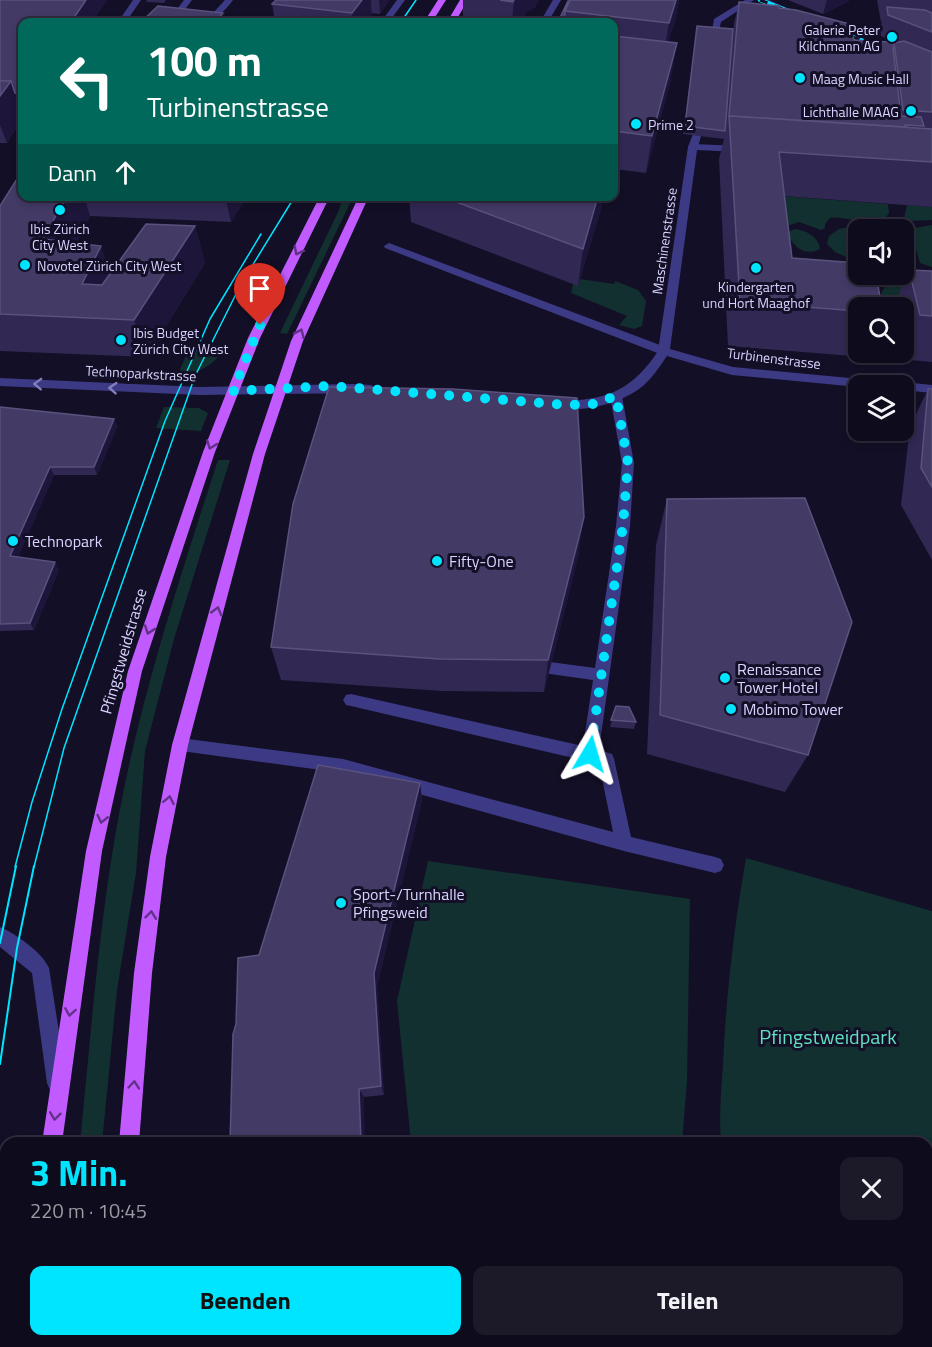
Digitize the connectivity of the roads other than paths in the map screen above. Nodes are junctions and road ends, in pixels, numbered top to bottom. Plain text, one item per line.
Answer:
1 (137, 0) edge
2 (188, 0) edge
3 (229, 0) edge
4 (401, 0) edge
5 (442, 0) edge
6 (464, 0) edge
7 (557, 0) edge
8 (750, 0) edge
9 (762, 0) edge
10 (809, 8) dead end
11 (796, 14) junction
12 (125, 18) edge
13 (178, 18) edge
14 (210, 18) edge
15 (388, 18) edge
16 (431, 18) edge
17 (453, 18) edge
18 (546, 18) edge
19 (817, 22) edge
20 (827, 26) edge
21 (714, 35) edge
22 (890, 51) edge
23 (752, 150) edge
24 (322, 201) edge
25 (362, 201) edge
26 (389, 246) dead end
27 (664, 351) junction
28 (0, 382) edge
29 (848, 382) edge
30 (914, 387) edge
31 (281, 388) junction
32 (932, 389) edge
33 (381, 390) edge
34 (233, 391) junction
35 (616, 396) junction
36 (545, 403) edge
37 (550, 668) edge
38 (600, 675) junction
39 (351, 700) dead end
40 (180, 745) junction
41 (590, 754) junction
42 (624, 843) junction
43 (715, 865) dead end
44 (0, 936) edge
45 (58, 1089) junction
46 (53, 1137) edge
47 (129, 1137) edge

1 - 12 street
2 - 13 street
3 - 14 street
4 - 15 street
5 - 16 main road
6 - 17 main road
7 - 18 street
8 - 21 street
9 - 11 street
10 - 11 street
11 - 19 street
20 - 22 street
23 - 27 street, Maschinenstrasse
24 -> 34 main road, Pfingstweidstrasse
31 -> 25 main road
26 - 27 street, Turbinenstrasse
27 - 29 street, Turbinenstrasse
27 - 35 street
34 -> 28 street, Technoparkstrasse
30 - 32 street
31 - 33 street
31 - 34 street, Technoparkstrasse
40 -> 31 main road
34 -> 45 main road, Pfingstweidstrasse
35 - 36 street
35 - 38 street
37 - 38 street
38 - 41 street
39 - 41 street
40 - 42 street
47 -> 40 main road
41 - 42 street
42 - 43 street
44 - 45 street
45 -> 46 main road, Pfingstweidstrasse

